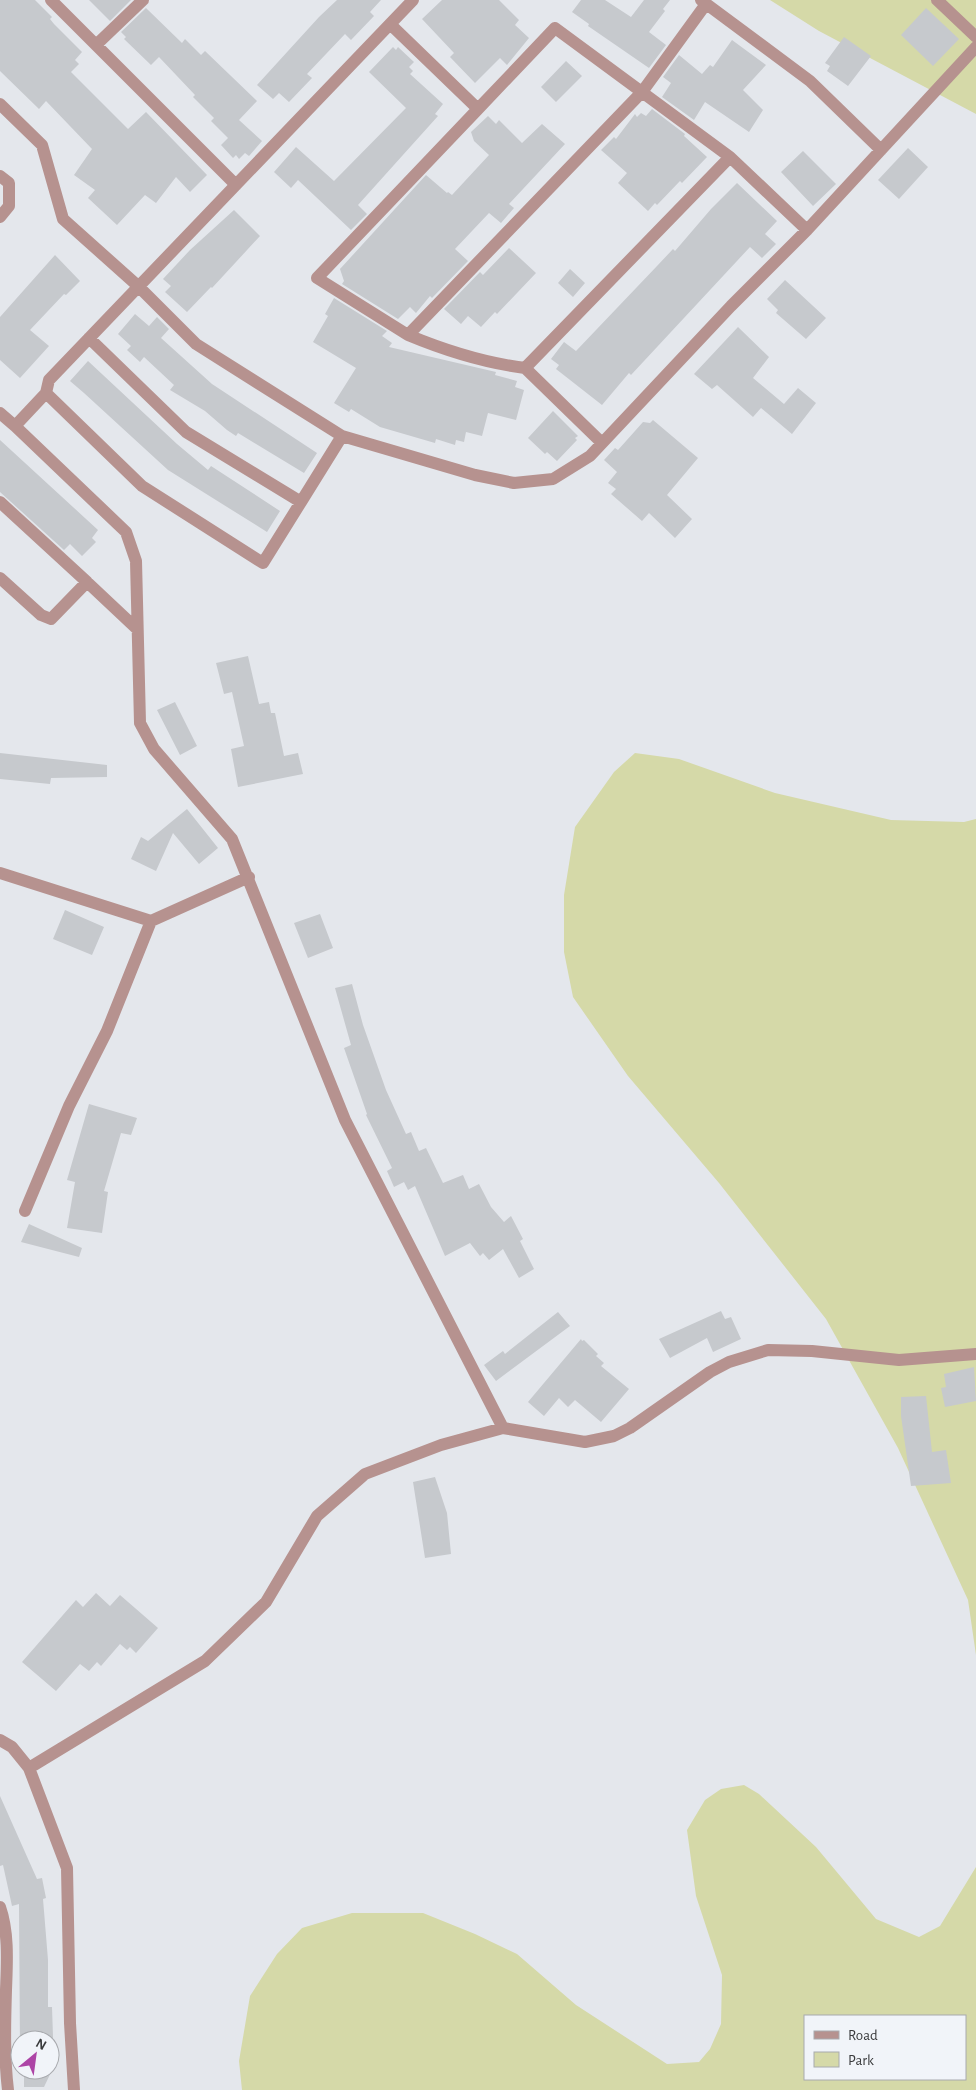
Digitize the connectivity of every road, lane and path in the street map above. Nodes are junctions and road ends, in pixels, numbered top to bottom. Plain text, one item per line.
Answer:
1 (51, 0) edge
2 (143, 0) edge
3 (413, 0) edge
4 (936, 0) edge
5 (704, 2) edge
6 (390, 24) junction
7 (976, 36) edge
8 (96, 45) junction
9 (976, 47) edge
10 (642, 92) junction
11 (0, 104) edge
12 (478, 108) junction
13 (881, 150) junction
14 (730, 157) junction
15 (0, 176) edge
16 (236, 185) junction
17 (0, 217) edge
18 (806, 230) junction
19 (138, 286) junction
20 (408, 335) junction
21 (89, 338) junction
22 (525, 368) junction
23 (46, 393) junction
24 (0, 413) edge
25 (15, 426) junction
26 (342, 436) junction
27 (601, 442) junction
28 (0, 502) edge
29 (301, 502) junction
30 (0, 578) edge
31 (87, 582) junction
32 (137, 629) junction
33 (0, 873) edge
34 (249, 877) junction
35 (151, 921) junction
36 (25, 1212) dead end
37 (976, 1354) edge
38 (503, 1428) junction
39 (0, 1740) edge
40 (29, 1768) junction
41 (0, 1907) edge
42 (3, 1998) edge
43 (8, 2090) edge
44 (74, 2090) edge

1 - 8 street
2 - 8 street
3 - 6 street
4 - 7 street
5 - 10 street
5 - 13 street
6 - 12 street
6 - 16 street
8 - 16 street
9 - 13 street
10 - 12 street
10 - 14 street
10 - 20 street
11 - 19 street
12 - 20 street
13 - 18 street
14 - 18 street
14 - 22 street
15 - 17 street
16 - 19 street
18 - 27 street
19 - 21 street
19 - 26 street
20 - 22 street
21 - 23 street
21 - 29 street
22 - 27 street
23 - 25 street
23 - 29 street
24 - 25 street
25 - 32 street
26 - 27 street
26 - 29 street
28 - 31 street
30 - 31 street
31 - 32 street
32 - 34 street
33 - 35 street
34 - 35 street
34 - 38 street
35 - 36 street
37 - 38 street
38 - 40 street
39 - 40 street
40 - 44 street
41 - 42 street
42 - 43 street

